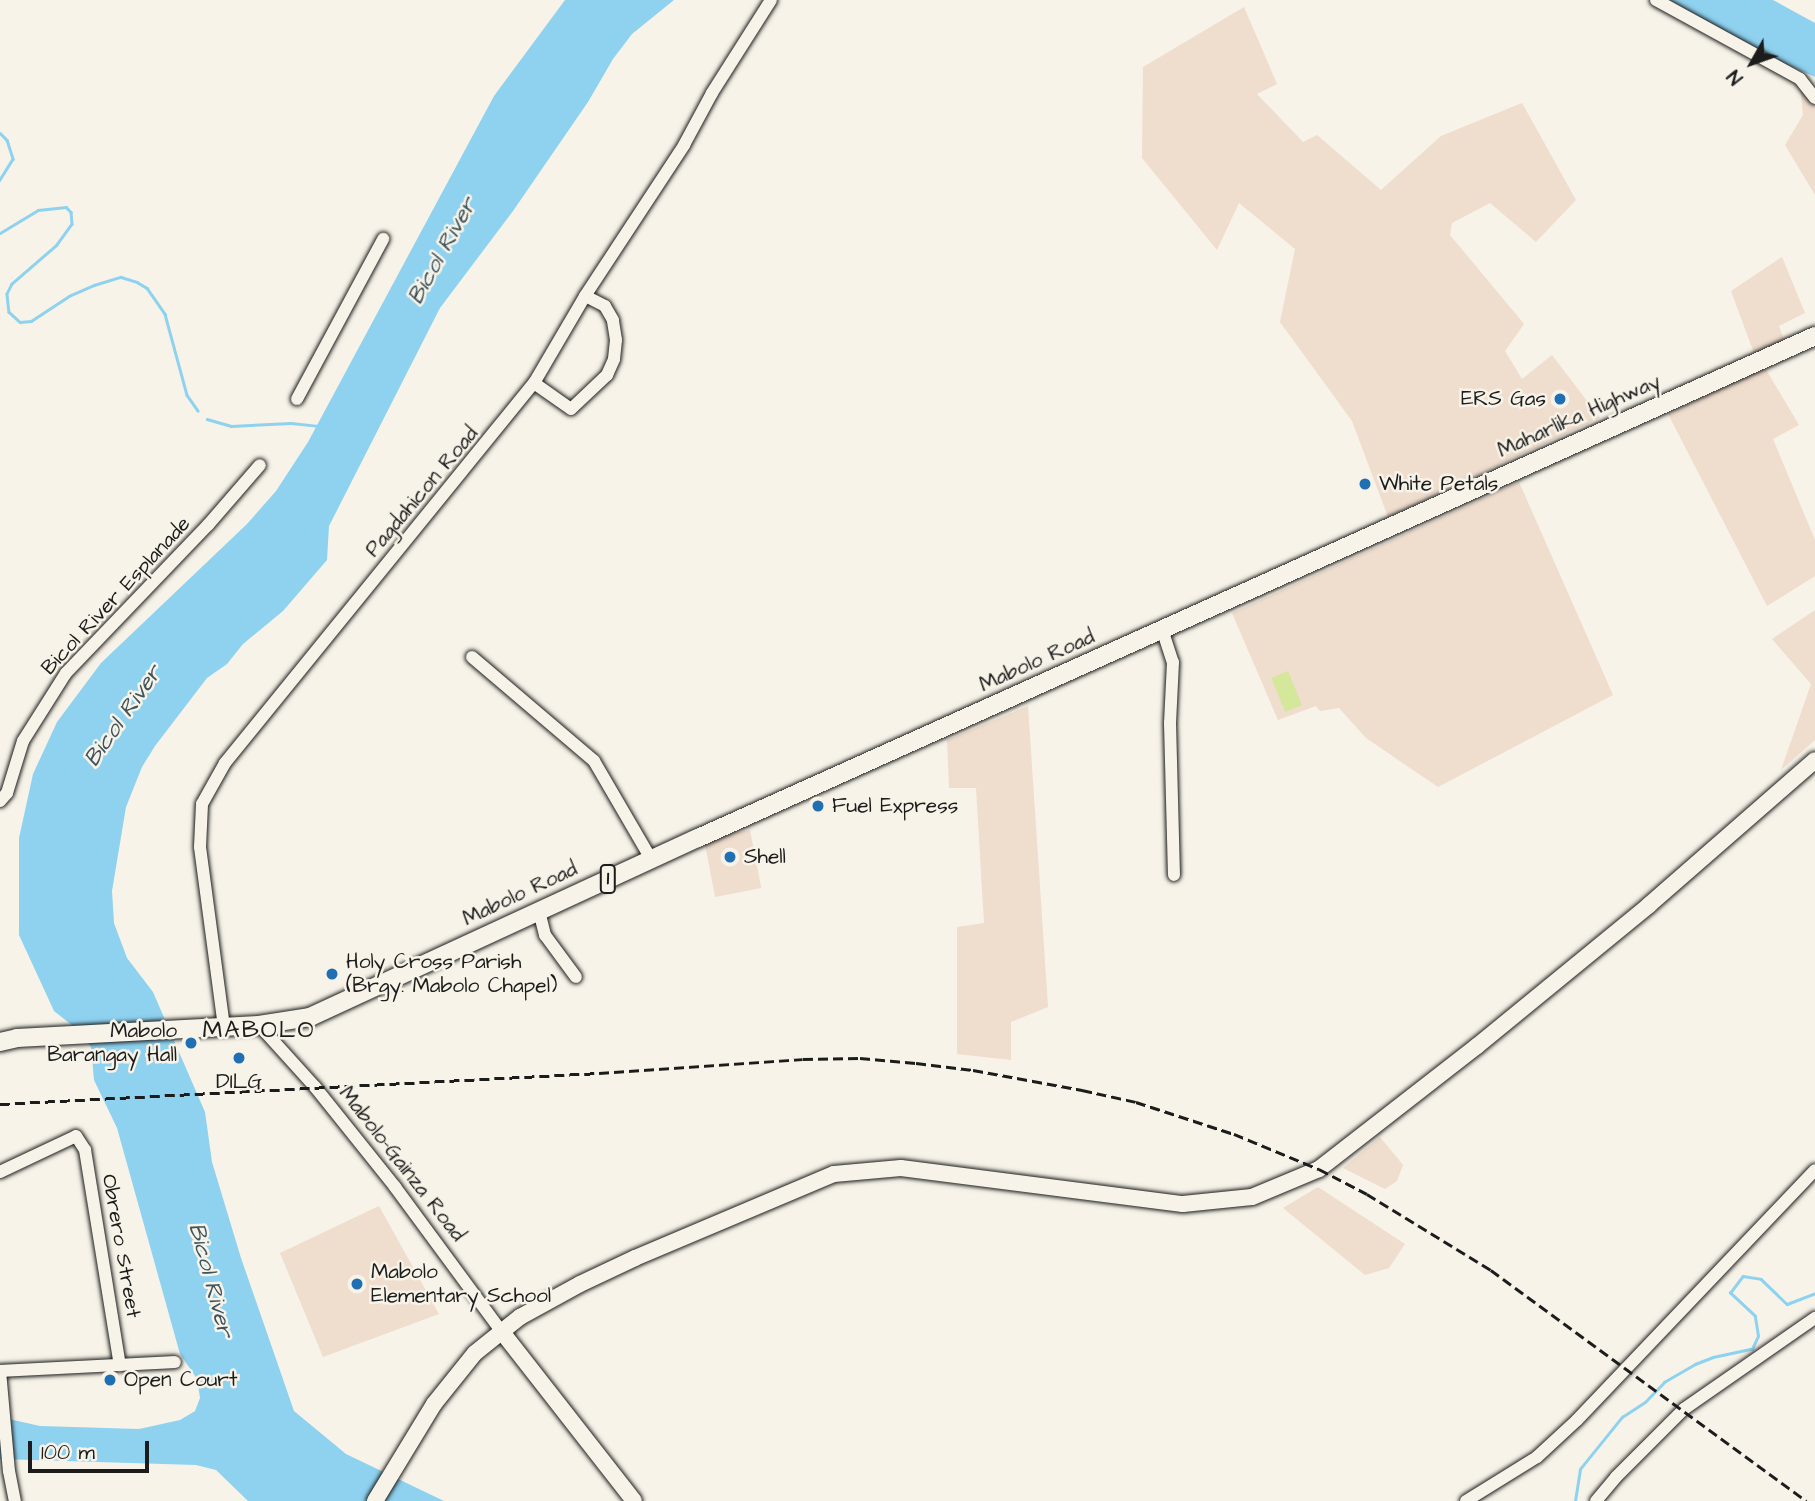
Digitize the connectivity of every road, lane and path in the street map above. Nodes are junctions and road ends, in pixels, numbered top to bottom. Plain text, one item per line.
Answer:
1 (771, 0) edge
2 (1656, 0) edge
3 (1815, 98) edge
4 (383, 239) dead end
5 (585, 296) junction
6 (1815, 336) edge
7 (534, 383) junction
8 (297, 400) dead end
9 (260, 465) dead end
10 (1167, 627) junction
11 (472, 657) dead end
12 (1815, 760) edge
13 (0, 800) edge
14 (651, 859) junction
15 (1174, 875) dead end
16 (539, 911) junction
17 (576, 977) dead end
18 (260, 1025) junction
19 (223, 1027) junction
20 (6, 1038) edge
21 (1815, 1170) edge
22 (0, 1171) edge
23 (1815, 1318) edge
24 (502, 1332) junction
25 (176, 1362) dead end
26 (120, 1365) junction
27 (0, 1371) edge
28 (6, 1469) edge
29 (15, 1501) edge
30 (375, 1501) edge
31 (634, 1501) edge
32 (1466, 1501) edge
33 (1596, 1501) edge

1 - 5 street, Pagdahicon Road
2 - 3 street
4 - 8 street
5 - 7 street, Pagdahicon Road
5 - 7 street
6 - 10 highway, Maharlika Highway / 1
7 - 19 street, Pagdahicon Road
9 - 13 street, Bicol River Esplanade
10 - 14 highway, Mabolo Road / 1
10 - 15 street
11 - 14 street
12 - 24 main road
14 - 16 highway, Mabolo Road / 1
16 - 17 street
16 - 18 highway, Mabolo Road / 1
18 - 19 highway, Mabolo Road / 1
18 - 24 street, Mabolo-Gainza Road
19 - 20 highway, Mabolo Road / 1
21 - 32 street
22 - 26 street, Obrero Street
23 - 33 street
24 - 30 main road
24 - 31 main road, Mabolo-Gainza Road
25 - 26 street
26 - 27 street
27 - 28 street
28 - 29 street

